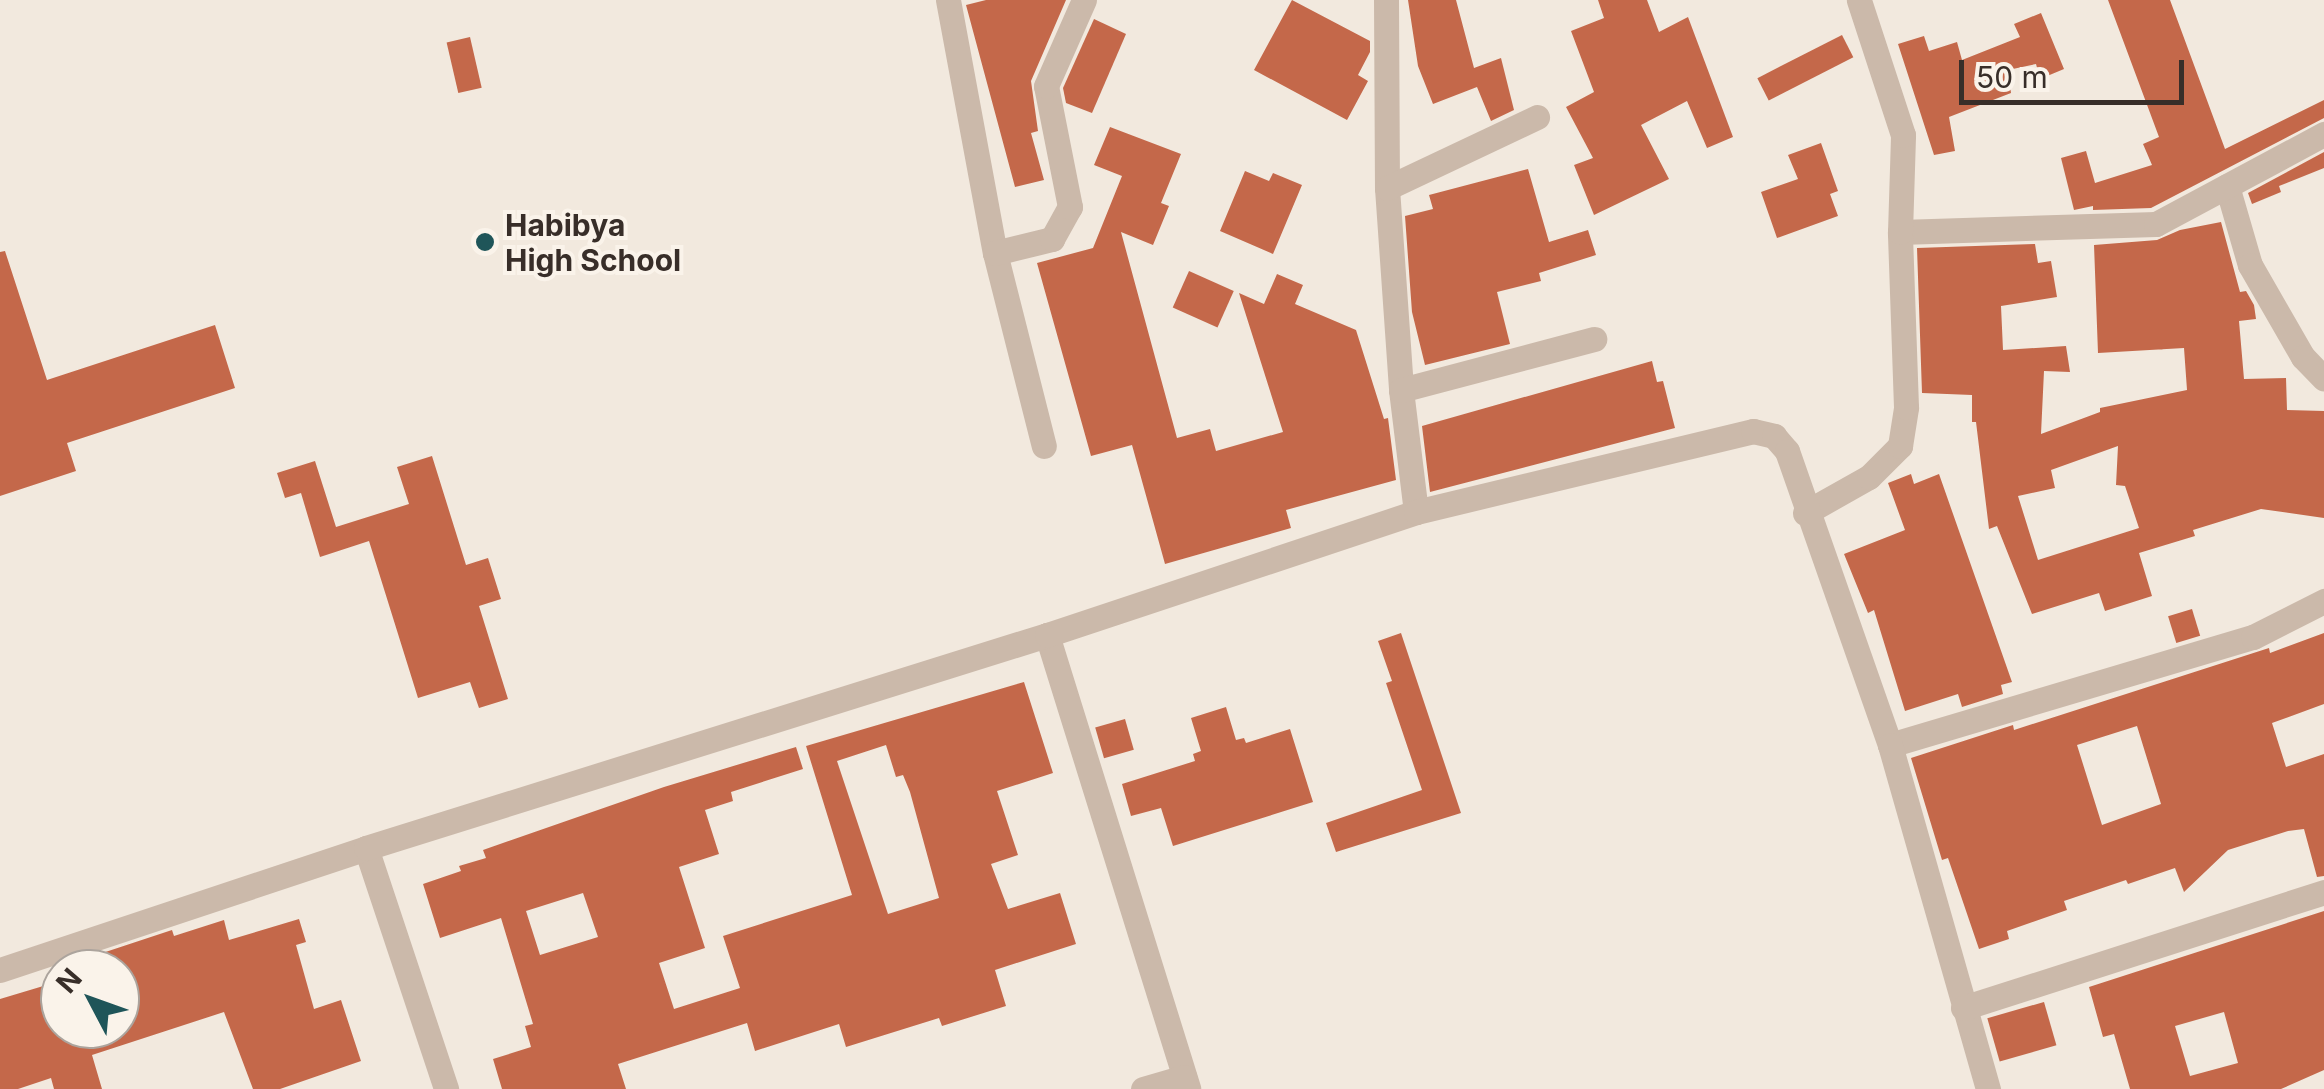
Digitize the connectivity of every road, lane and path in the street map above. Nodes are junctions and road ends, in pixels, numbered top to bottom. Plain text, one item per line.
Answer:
1 (948, 0) edge
2 (1084, 0) edge
3 (1386, 0) edge
4 (1859, 0) edge
5 (1536, 117) dead end
6 (2324, 134) edge
7 (2228, 186) junction
8 (1387, 188) junction
9 (1900, 232) junction
10 (995, 253) junction
11 (1594, 339) dead end
12 (2324, 379) edge
13 (1401, 390) junction
14 (1044, 446) dead end
15 (1416, 512) junction
16 (1805, 513) junction
17 (2324, 602) edge
18 (1047, 635) junction
19 (1890, 746) junction
20 (366, 848) junction
21 (2324, 892) edge
22 (0, 970) edge
23 (1963, 1008) junction
24 (1186, 1083) edge
25 (446, 1089) edge
26 (1143, 1089) edge
27 (1988, 1089) edge

1 - 10 street
2 - 10 street
3 - 8 street
4 - 9 street
5 - 8 street
6 - 7 street
7 - 9 street
7 - 12 street
8 - 13 street
9 - 16 street
10 - 14 street
11 - 13 street
13 - 15 street
15 - 16 street
15 - 18 street
16 - 19 street
17 - 19 street
18 - 20 street
18 - 24 street
19 - 23 street
20 - 22 street
20 - 25 street
21 - 23 street
23 - 27 street
24 - 26 street

